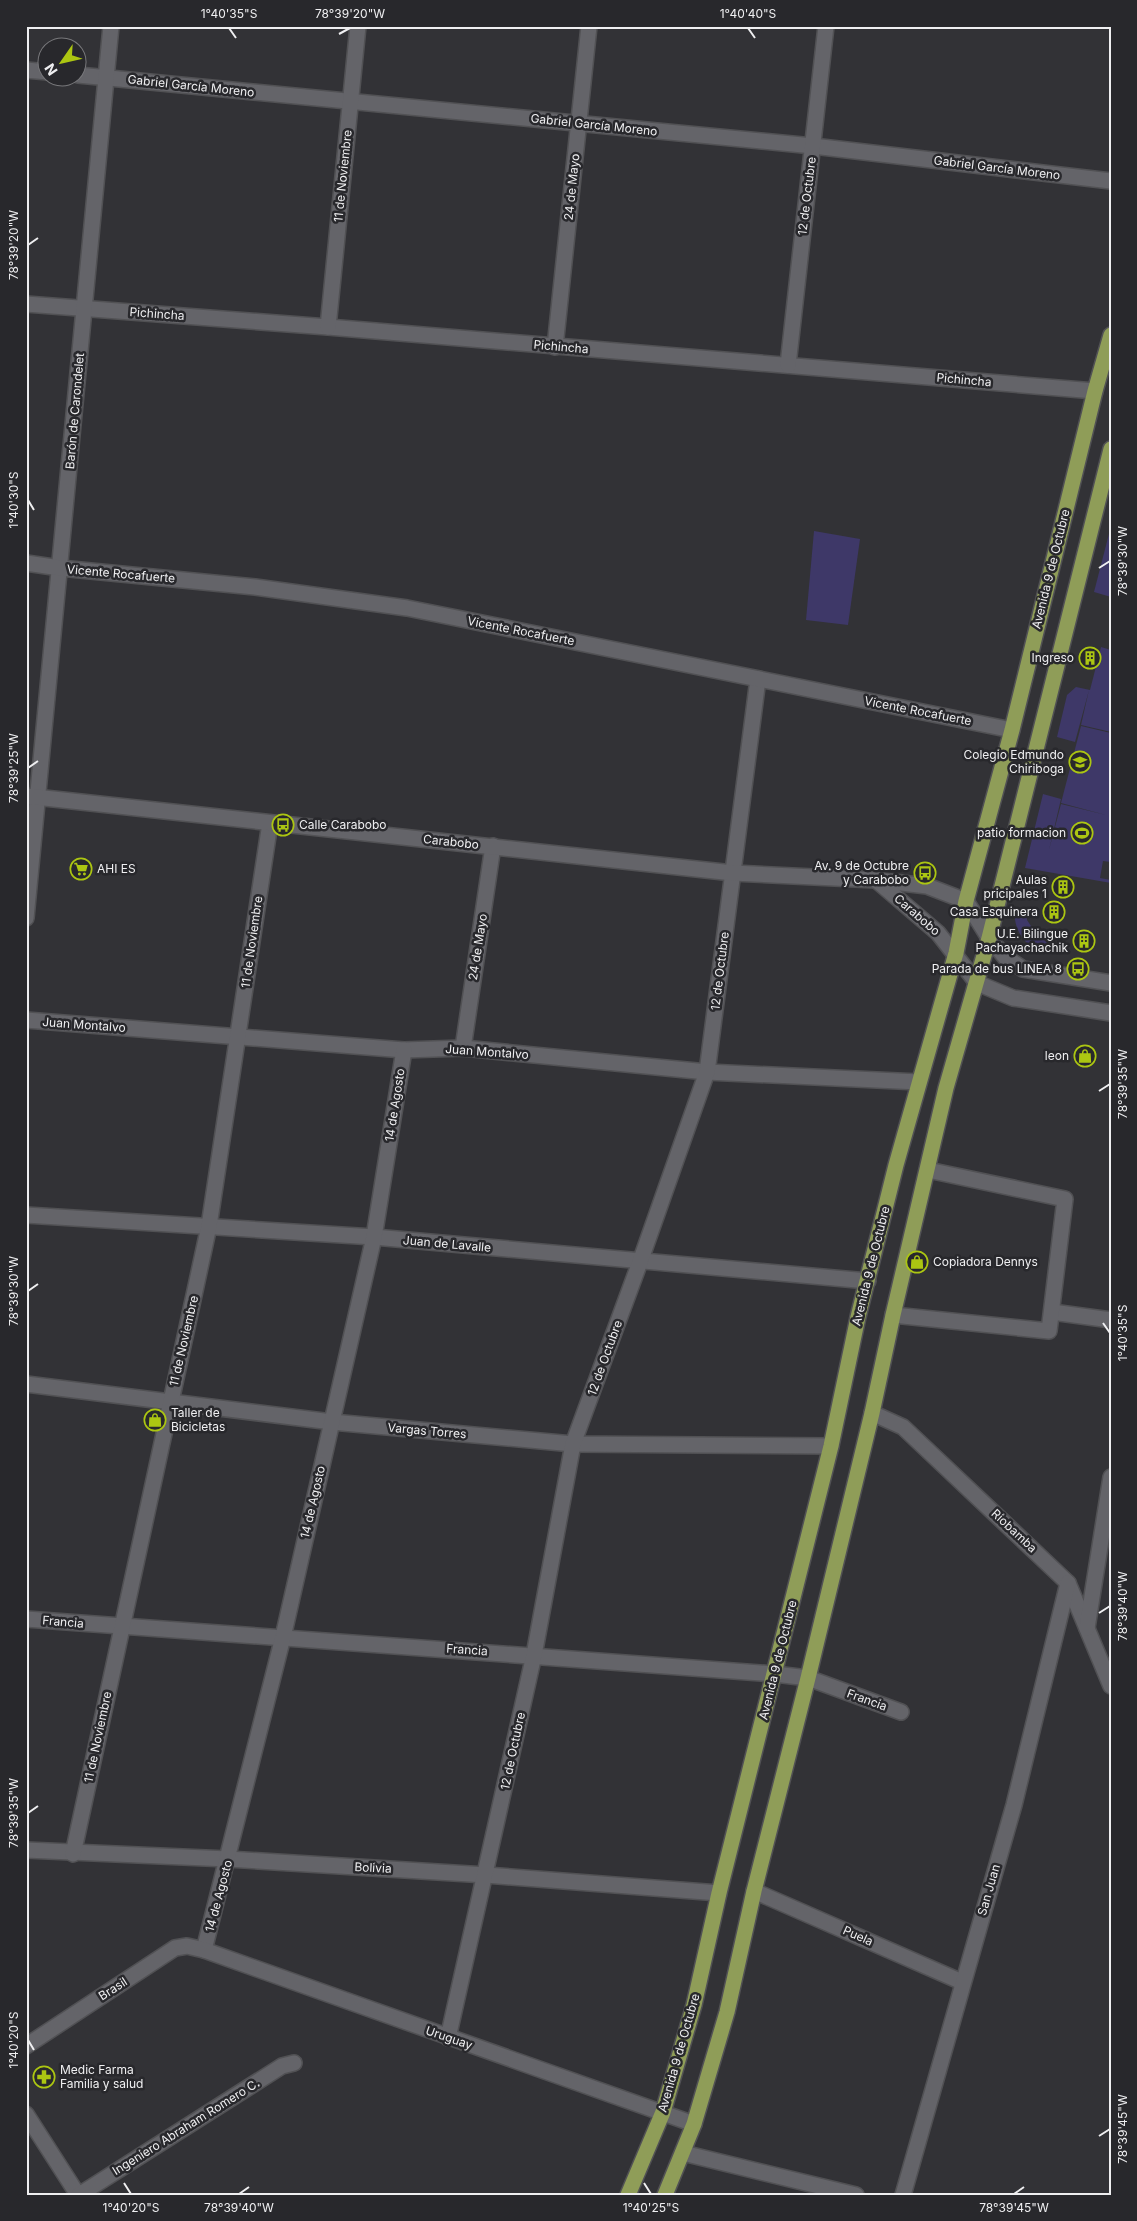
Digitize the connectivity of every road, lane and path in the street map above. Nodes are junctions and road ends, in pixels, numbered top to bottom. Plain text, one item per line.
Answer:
1 (111, 26) edge
2 (358, 26) edge
3 (589, 26) edge
4 (826, 26) edge
5 (88, 76) edge
6 (106, 78) junction
7 (350, 102) junction
8 (579, 124) junction
9 (813, 146) junction
10 (1111, 181) edge
11 (26, 304) edge
12 (84, 309) junction
13 (328, 327) junction
14 (1111, 335) edge
15 (555, 347) junction
16 (788, 365) junction
17 (1095, 391) junction
18 (1111, 449) edge
19 (26, 563) edge
20 (60, 568) junction
21 (758, 679) junction
22 (1012, 730) junction
23 (32, 796) edge
24 (270, 824) junction
25 (493, 846) junction
26 (733, 873) junction
27 (876, 880) junction
28 (966, 901) junction
29 (26, 918) edge
30 (989, 938) junction
31 (956, 953) junction
32 (977, 983) junction
33 (1111, 983) edge
34 (1111, 1013) edge
35 (26, 1020) edge
36 (239, 1036) junction
37 (463, 1048) junction
38 (404, 1050) junction
39 (707, 1072) junction
40 (919, 1082) junction
41 (928, 1170) junction
42 (26, 1215) edge
43 (210, 1226) junction
44 (374, 1237) junction
45 (640, 1262) junction
46 (868, 1281) junction
47 (1052, 1312) junction
48 (893, 1315) junction
49 (1111, 1320) edge
50 (26, 1384) edge
51 (170, 1401) junction
52 (872, 1413) junction
53 (332, 1422) junction
54 (573, 1444) junction
55 (831, 1446) junction
56 (1111, 1476) edge
57 (1068, 1583) junction
58 (26, 1619) edge
59 (122, 1626) junction
60 (1087, 1628) junction
61 (283, 1637) junction
62 (534, 1655) junction
63 (775, 1674) junction
64 (808, 1678) junction
65 (1111, 1686) edge
66 (901, 1712) dead end
67 (26, 1850) edge
68 (74, 1854) junction
69 (228, 1859) junction
70 (486, 1875) junction
71 (754, 1891) junction
72 (719, 1893) junction
73 (204, 1950) junction
74 (962, 1982) junction
75 (448, 2038) junction
76 (26, 2046) edge
77 (294, 2063) dead end
78 (663, 2112) junction
79 (26, 2114) edge
80 (694, 2124) junction
81 (683, 2154) junction
82 (79, 2195) edge
83 (628, 2195) edge
84 (665, 2195) edge
85 (856, 2195) edge
86 (903, 2195) edge

1 - 6 street, Barón de Carondelet
2 - 7 street, 11 de Noviembre
3 - 8 street, 24 de Mayo
4 - 9 street, 12 de Octubre
5 - 6 street, Gabriel García Moreno
6 - 7 street, Gabriel García Moreno
6 - 12 street, Barón de Carondelet
7 - 8 street, Gabriel García Moreno
7 - 13 street, 11 de Noviembre
8 - 9 street, Gabriel García Moreno
8 - 15 street, 24 de Mayo
9 - 10 street, Gabriel García Moreno
9 - 16 street, 12 de Octubre
11 - 12 street, Pichincha
12 - 13 street, Pichincha
12 - 20 street, Barón de Carondelet
13 - 15 street, Pichincha
14 - 17 main road, Avenida 9 de Octubre
15 - 16 street, Pichincha
16 - 17 street, Pichincha
17 - 22 main road, Avenida 9 de Octubre
18 - 30 main road
19 - 20 street, Vicente Rocafuerte
20 - 21 street, Vicente Rocafuerte
20 - 23 street, Barón de Carondelet
21 - 22 street, Vicente Rocafuerte
21 - 26 street, 12 de Octubre
22 - 28 main road, Avenida 9 de Octubre
23 - 24 street, Carabobo
23 - 29 street, Barón de Carondelet
24 - 25 street, Carabobo
24 - 36 street, 11 de Noviembre
25 - 26 street, Carabobo
25 - 37 street, 24 de Mayo
26 - 27 street, Carabobo
26 - 39 street, 12 de Octubre
27 - 28 street, Carabobo
27 - 31 street, Carabobo
28 - 30 street
28 - 31 main road, Avenida 9 de Octubre
30 - 32 main road
30 - 33 street
31 - 32 street, Carabobo
31 - 40 main road, Avenida 9 de Octubre
32 - 34 street
32 - 41 main road
35 - 36 street, Juan Montalvo
36 - 38 street, Juan Montalvo
36 - 43 street, 11 de Noviembre
37 - 38 street, Juan Montalvo
37 - 39 street, Juan Montalvo
38 - 44 street, 14 de Agosto
39 - 40 street, Juan Montalvo
39 - 45 street, 12 de Octubre
40 - 46 main road, Avenida 9 de Octubre
41 - 47 street
41 - 48 main road
42 - 43 street, Juan de Lavalle
43 - 44 street, Juan de Lavalle
43 - 51 street, 11 de Noviembre
44 - 45 street, Juan de Lavalle
44 - 53 street, 14 de Agosto
45 - 46 street, Juan de Lavalle
45 - 54 street, 12 de Octubre
46 - 55 main road, Avenida 9 de Octubre
47 - 48 street
47 - 49 street
48 - 52 main road
50 - 51 street, Vargas Torres
51 - 53 street, Vargas Torres
51 - 59 street, 11 de Noviembre
52 - 57 street, Riobamba
52 - 64 main road
53 - 54 street, Vargas Torres
53 - 61 street, 14 de Agosto
54 - 55 street, Vargas Torres
54 - 62 street, 12 de Octubre
55 - 63 main road, Avenida 9 de Octubre
56 - 60 street
57 - 60 street, Riobamba
57 - 74 street, San Juan
58 - 59 street, Francia
59 - 61 street, Francia
59 - 68 street, 11 de Noviembre
60 - 65 street, Riobamba
61 - 62 street, Francia
61 - 69 street, 14 de Agosto
62 - 63 street, Francia
62 - 70 street, 12 de Octubre
63 - 64 street, Francia
63 - 72 main road, Avenida 9 de Octubre
64 - 66 street, Francia
64 - 71 main road
67 - 68 street, Bolivia
68 - 69 street, Bolivia
69 - 70 street, Bolivia
69 - 73 street, 14 de Agosto
70 - 72 street, Bolivia
70 - 75 street, 12 de Octubre
71 - 74 street, Puela
71 - 80 main road
72 - 78 main road, Avenida 9 de Octubre
73 - 75 street, Uruguay
73 - 76 street, Brasil
74 - 86 street, San Juan
75 - 78 street, Uruguay
77 - 82 street, Ingeniero Abraham Romero C.
78 - 80 street, Uruguay
78 - 83 main road, Avenida 9 de Octubre
79 - 82 street
80 - 81 main road
81 - 84 main road
81 - 85 street

